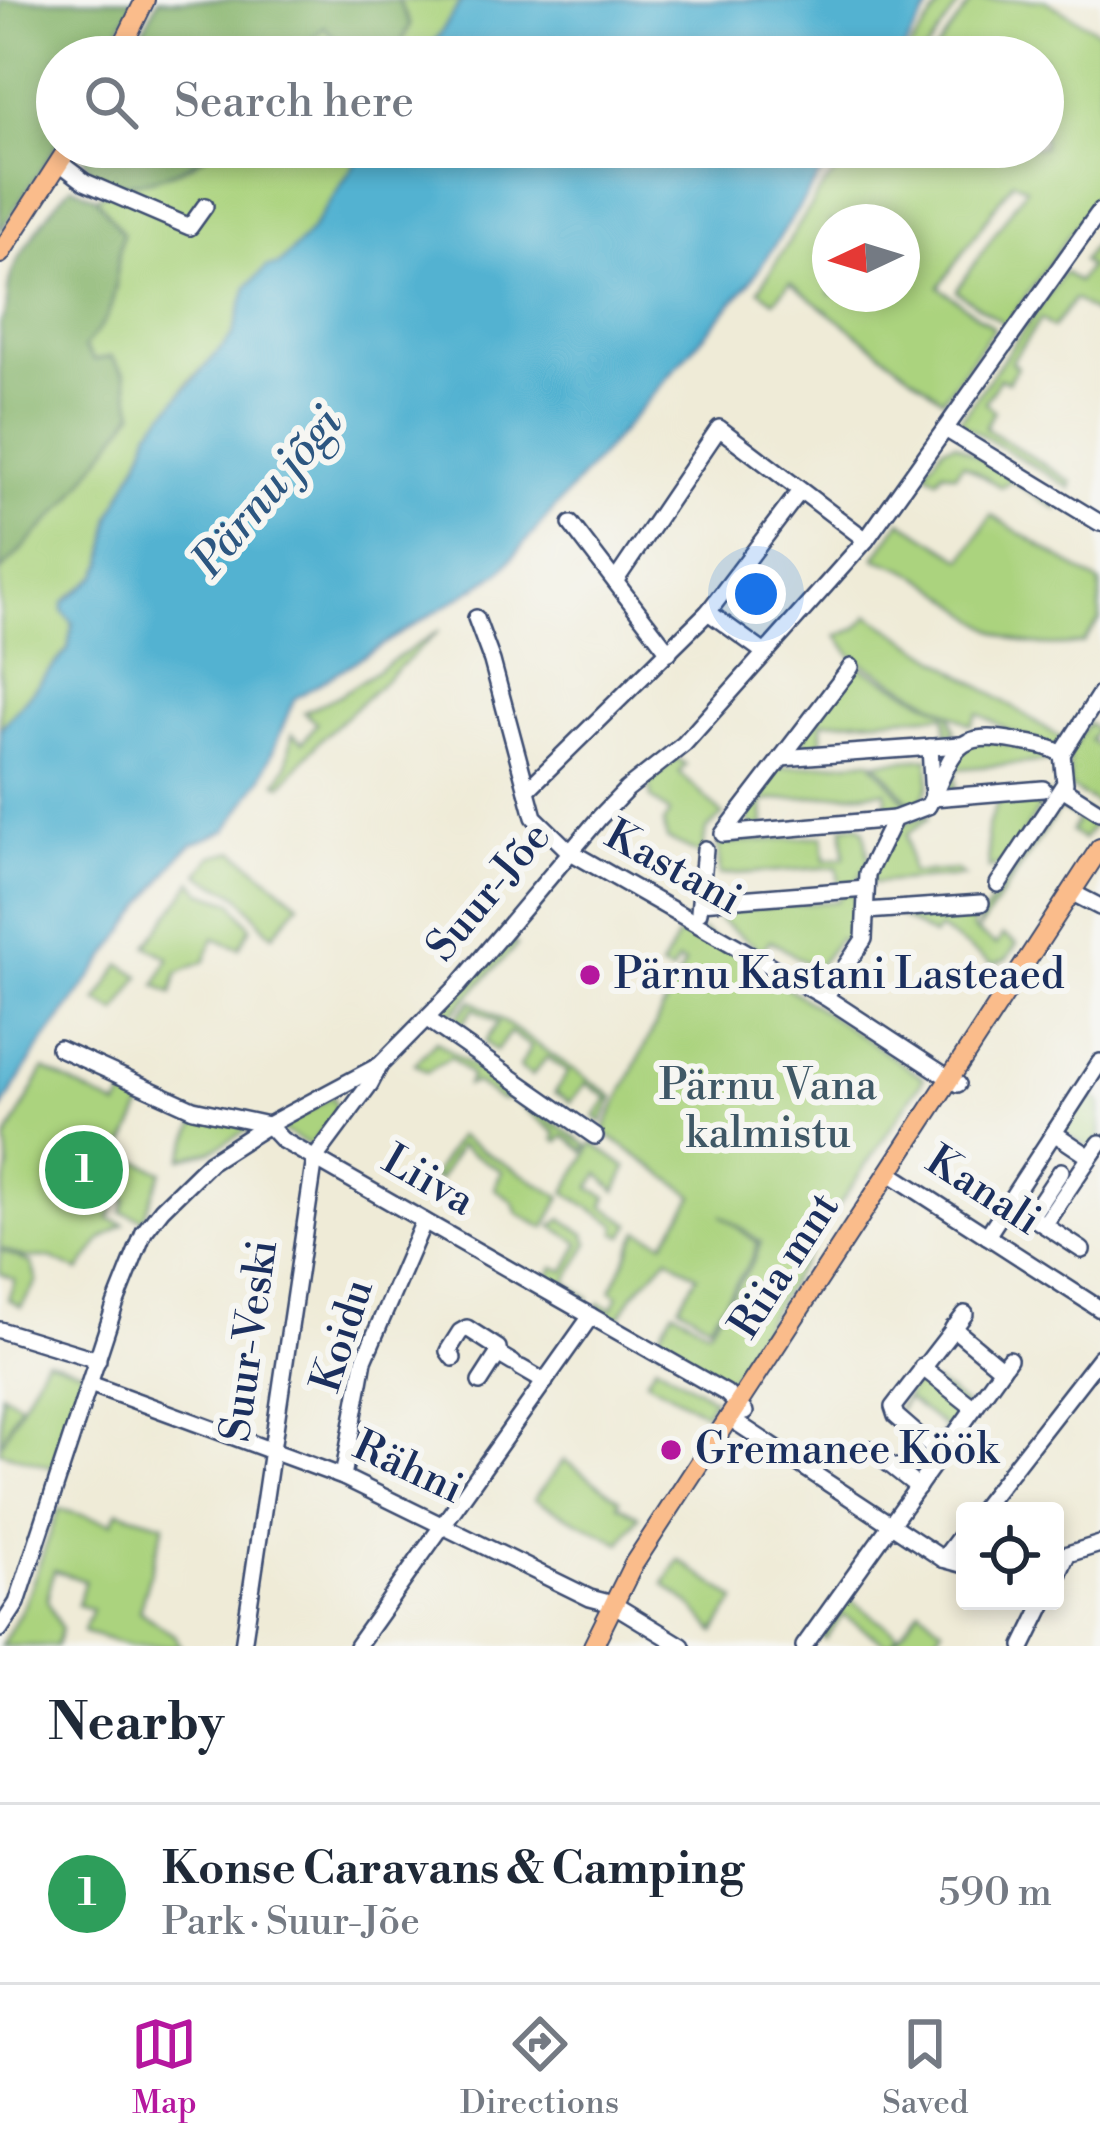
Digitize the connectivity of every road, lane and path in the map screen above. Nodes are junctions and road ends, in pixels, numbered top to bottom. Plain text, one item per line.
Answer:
1 (145, 0) edge
2 (127, 36) edge
3 (56, 168) edge
4 (74, 168) edge
5 (205, 206) dead end
6 (1100, 212) edge
7 (0, 254) edge
8 (946, 430) junction
9 (800, 491) junction
10 (571, 524) dead end
11 (1100, 524) edge
12 (866, 540) junction
13 (616, 580) junction
14 (708, 612) junction
15 (476, 618) dead end
16 (669, 652) junction
17 (765, 653) junction
18 (851, 668) dead end
19 (1100, 694) edge
20 (960, 745) junction
21 (930, 747) junction
22 (1062, 754) junction
23 (781, 758) junction
24 (1062, 788) junction
25 (1043, 789) dead end
26 (526, 790) junction
27 (933, 798) junction
28 (1100, 812) edge
29 (894, 819) junction
30 (1100, 848) edge
31 (705, 849) dead end
32 (569, 850) junction
33 (1100, 867) edge
34 (998, 884) dead end
35 (866, 889) junction
36 (1076, 894) junction
37 (701, 902) junction
38 (981, 903) dead end
39 (1100, 907) edge
40 (866, 911) junction
41 (696, 920) junction
42 (825, 997) junction
43 (426, 1018) junction
44 (59, 1048) dead end
45 (1100, 1063) edge
46 (380, 1065) junction
47 (954, 1081) junction
48 (268, 1125) junction
49 (1054, 1133) junction
50 (595, 1136) dead end
51 (1095, 1150) edge
52 (315, 1158) junction
53 (1061, 1171) dead end
54 (893, 1176) junction
55 (1009, 1202) junction
56 (1038, 1220) junction
57 (424, 1221) junction
58 (987, 1236) junction
59 (1082, 1250) dead end
60 (1100, 1309) edge
61 (591, 1316) junction
62 (0, 1330) edge
63 (1100, 1357) edge
64 (453, 1358) dead end
65 (98, 1360) junction
66 (510, 1362) junction
67 (922, 1367) junction
68 (480, 1382) dead end
69 (545, 1382) junction
70 (90, 1384) junction
71 (974, 1408) junction
72 (738, 1413) junction
73 (271, 1448) junction
74 (870, 1449) dead end
75 (941, 1455) junction
76 (343, 1477) junction
77 (918, 1487) junction
78 (987, 1502) edge
79 (446, 1524) junction
80 (891, 1525) junction
81 (956, 1541) edge
82 (1100, 1544) edge
83 (1064, 1556) edge
84 (943, 1558) junction
85 (956, 1562) edge
86 (0, 1595) edge
87 (16, 1603) junction
88 (613, 1604) junction
89 (1040, 1610) edge
90 (0, 1628) edge
91 (243, 1646) edge
92 (357, 1646) edge
93 (593, 1646) edge
94 (682, 1646) edge
95 (804, 1646) edge
96 (1022, 1646) edge

1 - 2 main road
3 - 7 main road
4 - 5 street
6 - 8 street, Suur-Jõe
8 - 11 street
8 - 12 street, Suur-Jõe
9 - 12 street
9 - 13 street
9 - 14 street
10 - 13 street
12 - 17 street, Suur-Jõe
13 - 16 street
14 - 16 street
14 - 17 street
15 - 26 street, Kastani
16 - 26 street
17 - 32 street, Suur-Jõe
18 - 23 street
19 - 22 street
20 - 21 street
20 - 22 street
20 - 27 street
21 - 23 street
21 - 27 street
22 - 24 street
23 - 29 street
24 - 28 street
24 - 34 street
25 - 27 street
26 - 32 street, Kastani
27 - 29 street
29 - 35 street
30 - 36 main road, Riia mnt
31 - 37 street
32 - 41 street, Kastani
32 - 43 street, Suur-Jõe
33 - 36 main road, Riia mnt
35 - 37 street
35 - 40 street
36 - 39 street
36 - 47 main road, Riia mnt
37 - 41 street
38 - 40 street
40 - 42 street
41 - 42 street, Kastani
42 - 47 street, Kastani
43 - 46 street, Suur-Jõe
43 - 50 street
44 - 48 street, Liiva
45 - 49 street
46 - 48 street, Suur-Jõe
46 - 52 street, Suur-Veski
47 - 54 main road, Riia mnt
48 - 52 street, Liiva
48 - 65 street, Suur-Jõe
49 - 51 street
49 - 55 street
51 - 56 street
52 - 57 street, Liiva
52 - 73 street, Suur-Veski
53 - 56 street
54 - 58 street, Kanali
54 - 72 main road, Riia mnt
55 - 56 street
55 - 58 street
56 - 59 street
57 - 61 street, Liiva
57 - 76 street, Koidu
58 - 60 street, Kanali
61 - 69 street
61 - 72 street, Liiva
62 - 65 street
63 - 78 street
64 - 66 street
65 - 70 street, Suur-Jõe
66 - 68 street
66 - 69 street
67 - 71 street
67 - 71 street
67 - 75 street
69 - 79 street
70 - 73 street, Rähni
70 - 87 street, Suur-Jõe
71 - 75 street
72 - 80 street, Liiva
72 - 88 main road, Riia mnt
73 - 76 street, Rähni
73 - 91 street, Suur-Veski
74 - 77 street
75 - 77 street
76 - 79 street, Rähni
77 - 80 street
79 - 88 street, Rähni
79 - 92 street
80 - 84 street, Liiva
80 - 95 street
81 - 84 street
82 - 83 street
84 - 85 street, Liiva
86 - 87 street
87 - 90 street, Suur-Jõe
88 - 93 main road, Riia mnt
88 - 94 street, Rähni
89 - 96 street

